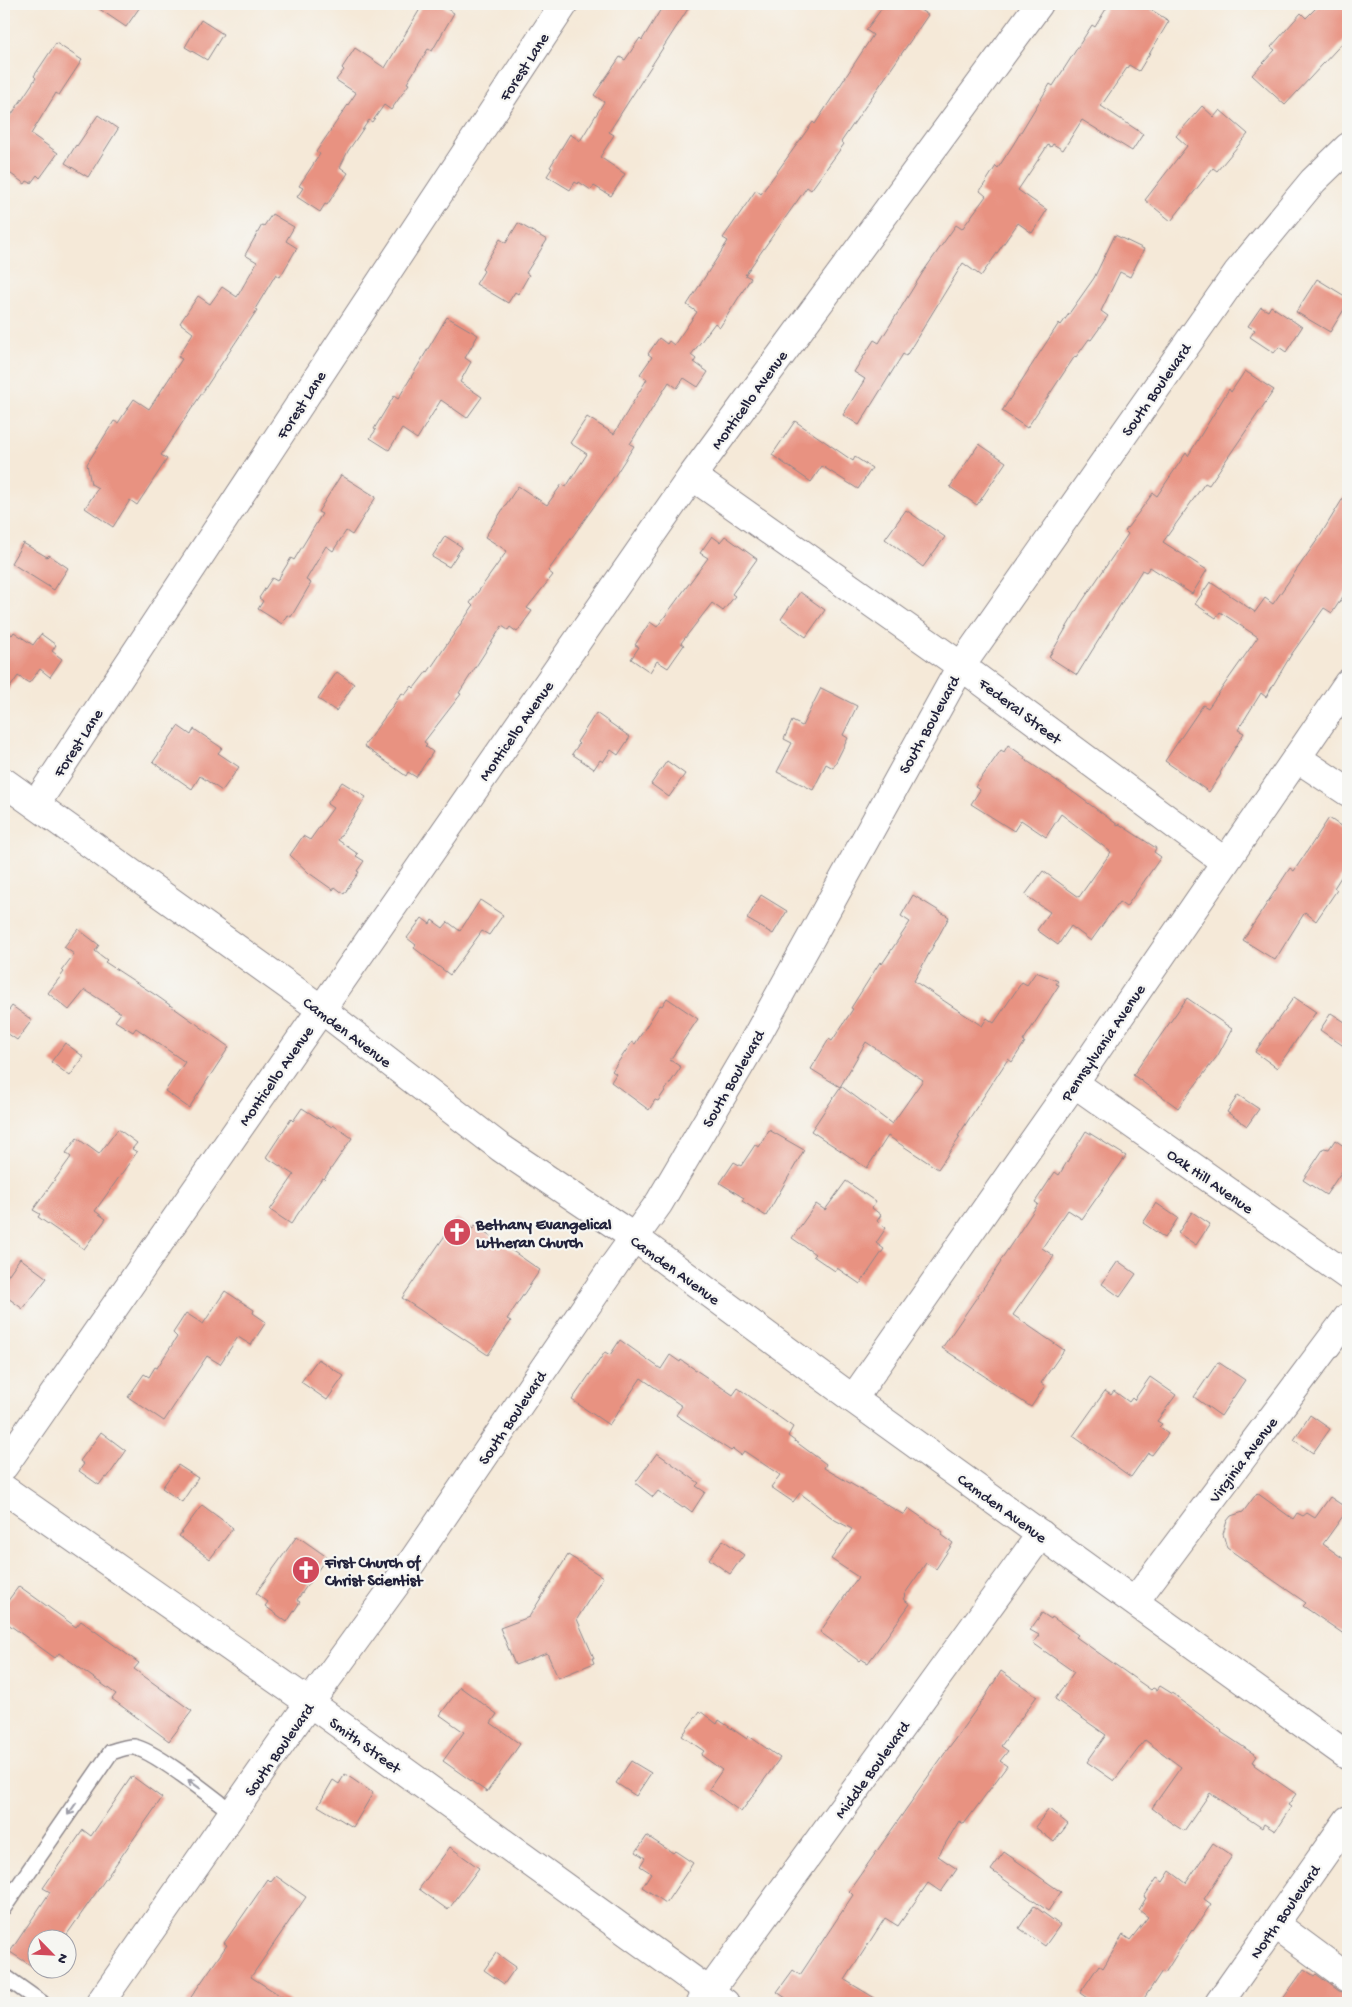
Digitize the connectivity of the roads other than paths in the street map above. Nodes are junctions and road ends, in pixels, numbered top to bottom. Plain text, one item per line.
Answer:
1 (564, 4) edge
2 (1039, 4) edge
3 (1348, 147) edge
4 (692, 476) junction
5 (961, 666) junction
6 (1348, 683) edge
7 (1296, 758) junction
8 (4, 782) edge
9 (1348, 792) edge
10 (36, 804) junction
11 (1225, 862) junction
12 (321, 1009) junction
13 (1074, 1083) junction
14 (635, 1238) junction
15 (1348, 1276) edge
16 (1348, 1317) edge
17 (853, 1399) junction
18 (4, 1466) edge
19 (4, 1489) edge
20 (1041, 1534) junction
21 (1136, 1601) junction
22 (310, 1703) junction
23 (1348, 1756) edge
24 (233, 1813) junction
25 (1348, 1820) edge
26 (4, 1907) edge
27 (1275, 1924) junction
28 (4, 1976) edge
29 (1348, 1978) edge
30 (712, 1999) edge
31 (42, 2003) edge
32 (100, 2003) edge
33 (1219, 2003) edge

1 - 10 street, Forest Lane
2 - 4 street, Monticello Avenue
3 - 5 street, South Boulevard
4 - 5 street, Federal Street
4 - 12 street, Monticello Avenue
5 - 11 street, Federal Street
5 - 14 street, South Boulevard
6 - 7 street, Pennsylvania Avenue
7 - 9 street
7 - 11 street, Pennsylvania Avenue
8 - 10 street, Camden Avenue
10 - 12 street, Camden Avenue
11 - 13 street, Pennsylvania Avenue
12 - 14 street, Camden Avenue
12 - 18 street, Monticello Avenue
13 - 15 street, Oak Hill Avenue
13 - 17 street, Pennsylvania Avenue
14 - 17 street, Camden Avenue
14 - 22 street, South Boulevard
16 - 21 street, Virginia Avenue
17 - 20 street, Camden Avenue
19 - 22 street, Smith Street
20 - 21 street, Camden Avenue
20 - 30 street, Middle Boulevard
21 - 23 street, Camden Avenue
22 - 24 street, South Boulevard
22 - 30 street, Smith Street
24 -> 26 lane
24 - 32 street, South Boulevard
25 - 27 street, North Boulevard
27 - 29 street
27 - 33 street, North Boulevard
28 - 31 lane

